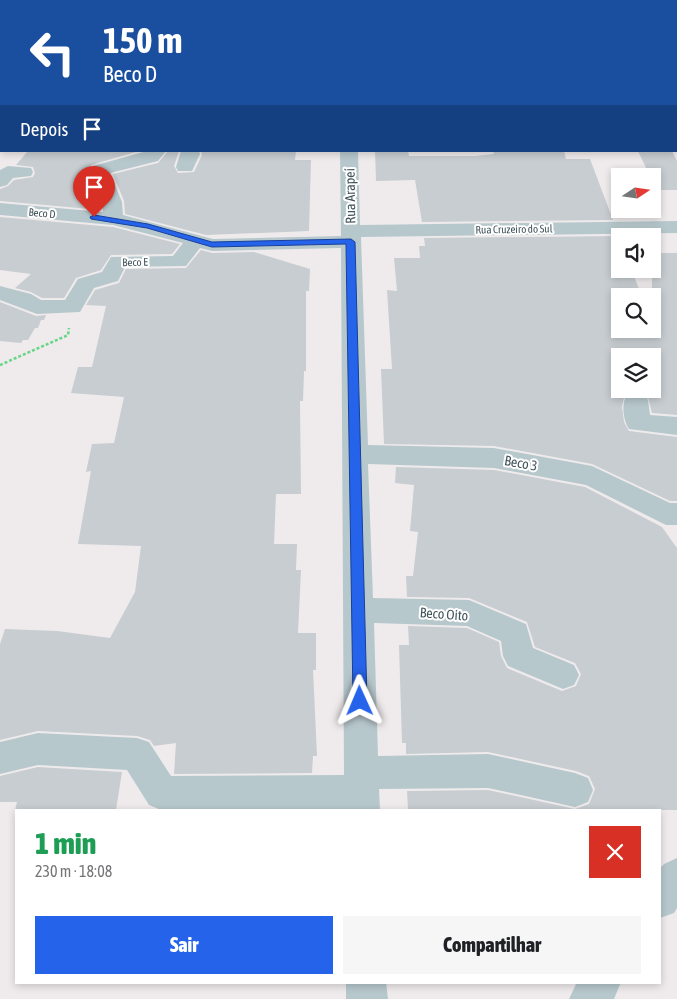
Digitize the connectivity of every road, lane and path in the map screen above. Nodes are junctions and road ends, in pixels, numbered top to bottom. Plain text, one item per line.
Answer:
1 (156, 152) edge
2 (349, 152) edge
3 (24, 172) dead end
4 (0, 181) edge
5 (0, 209) edge
6 (113, 219) junction
7 (677, 227) edge
8 (351, 236) junction
9 (196, 240) junction
10 (0, 292) edge
11 (72, 307) junction
12 (0, 365) edge
13 (636, 400) dead end
14 (677, 426) edge
15 (354, 454) junction
16 (673, 521) edge
17 (358, 610) junction
18 (563, 675) dead end
19 (0, 758) edge
20 (575, 790) dead end
21 (362, 792) edge
22 (677, 877) edge
23 (661, 898) edge
24 (366, 984) edge
25 (599, 984) edge
26 (366, 999) edge
27 (590, 999) edge

1 - 6 street
2 - 8 street, Rua Arapeí
3 - 4 street
5 - 6 street, Beco D
6 - 9 street, Beco D
7 - 8 street, Rua Cruzeiro do Sul
8 - 9 street, Beco D
8 - 15 street, Rua Arapeí
9 - 11 street, Beco E
10 - 11 street
11 - 12 path
13 - 14 street
15 - 16 street, Beco 3
15 - 17 street, Rua Arapeí
17 - 18 street, Beco Oito
17 - 21 street, Rua Arapeí
19 - 21 street
20 - 21 street
22 - 23 street
24 - 26 street
25 - 27 street

